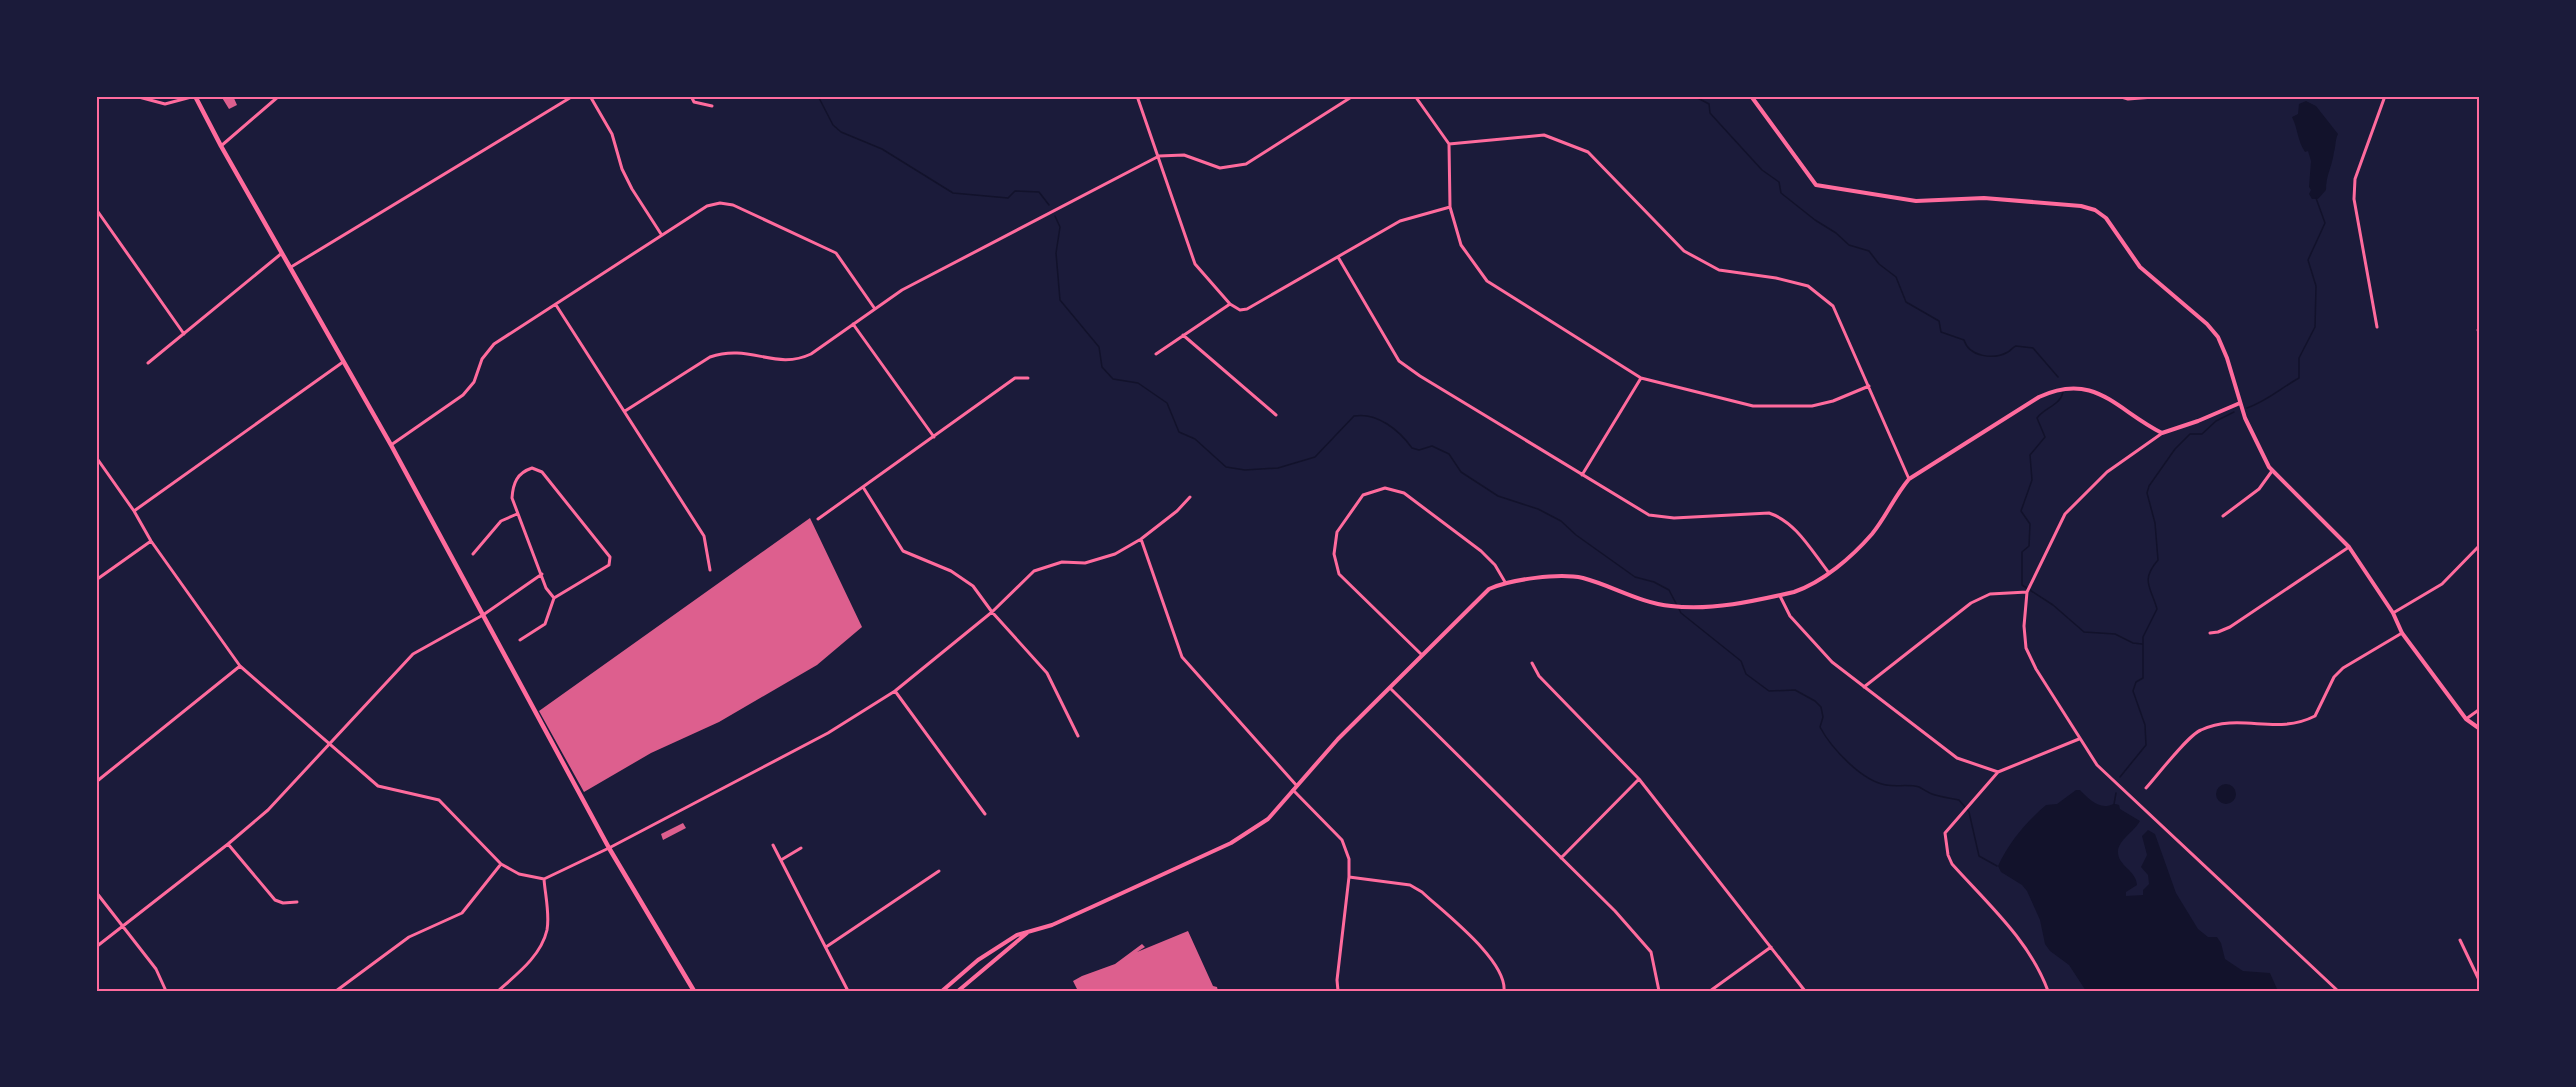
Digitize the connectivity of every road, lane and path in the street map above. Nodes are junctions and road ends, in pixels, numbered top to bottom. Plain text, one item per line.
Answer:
1 (135, 96) edge
2 (195, 96) edge
3 (279, 96) edge
4 (573, 96) edge
5 (590, 96) edge
6 (691, 96) edge
7 (1137, 96) edge
8 (1353, 96) edge
9 (1415, 96) edge
10 (1751, 96) edge
11 (2118, 96) edge
12 (2168, 96) edge
13 (2385, 96) edge
14 (712, 106) dead end
15 (1449, 144) junction
16 (221, 146) junction
17 (1159, 156) junction
18 (1450, 207) junction
19 (96, 209) edge
20 (661, 234) junction
21 (282, 253) junction
22 (1338, 257) junction
23 (291, 267) junction
24 (556, 304) junction
25 (1230, 304) junction
26 (875, 309) junction
27 (853, 324) junction
28 (2377, 327) dead end
29 (184, 334) junction
30 (1183, 335) junction
31 (1156, 354) dead end
32 (343, 362) junction
33 (148, 363) dead end
34 (1028, 378) dead end
35 (1641, 378) junction
36 (1869, 386) junction
37 (2240, 403) junction
38 (625, 411) junction
39 (1275, 416) dead end
40 (2162, 433) junction
41 (934, 437) junction
42 (391, 445) junction
43 (96, 457) edge
44 (2272, 471) junction
45 (1582, 476) junction
46 (1909, 479) junction
47 (863, 487) junction
48 (1190, 497) dead end
49 (134, 511) junction
50 (517, 514) junction
51 (2223, 516) dead end
52 (818, 519) dead end
53 (1141, 539) junction
54 (151, 541) junction
55 (2480, 545) edge
56 (2349, 547) junction
57 (473, 554) dead end
58 (710, 570) dead end
59 (1829, 573) junction
60 (542, 574) junction
61 (96, 580) edge
62 (1505, 582) junction
63 (2028, 591) junction
64 (1780, 596) junction
65 (555, 598) junction
66 (992, 612) junction
67 (2393, 613) junction
68 (483, 615) junction
69 (2210, 633) dead end
70 (2402, 633) junction
71 (520, 640) dead end
72 (1422, 655) junction
73 (1532, 663) dead end
74 (240, 666) junction
75 (1389, 687) junction
76 (1864, 687) junction
77 (895, 691) junction
78 (2480, 709) edge
79 (2466, 719) junction
80 (2480, 729) edge
81 (1078, 736) dead end
82 (2079, 740) junction
83 (329, 742) junction
84 (1998, 772) junction
85 (1639, 779) junction
86 (96, 782) edge
87 (1297, 786) junction
88 (2146, 788) dead end
89 (1293, 790) junction
90 (985, 814) dead end
91 (228, 844) junction
92 (773, 845) dead end
93 (609, 848) junction
94 (801, 848) dead end
95 (1561, 858) junction
96 (781, 860) junction
97 (501, 864) junction
98 (939, 871) dead end
99 (1349, 877) junction
100 (544, 879) junction
101 (96, 892) edge
102 (297, 902) dead end
103 (123, 926) junction
104 (1028, 933) junction
105 (2460, 940) dead end
106 (96, 946) edge
107 (826, 947) junction
108 (1771, 947) junction
109 (978, 960) junction
110 (985, 968) junction
111 (2480, 980) edge
112 (166, 991) edge
113 (336, 991) edge
114 (498, 991) edge
115 (694, 991) edge
116 (848, 991) edge
117 (942, 991) edge
118 (958, 991) edge
119 (1338, 991) edge
120 (1504, 991) edge
121 (1659, 991) edge
122 (1710, 991) edge
123 (1805, 991) edge
124 (2048, 991) edge
125 (2338, 991) edge

1 - 2 street
2 - 16 main road
3 - 16 street
4 - 23 street
5 - 20 street
6 - 14 street
7 - 17 street
8 - 17 street
9 - 15 street
10 - 37 street
11 - 12 street
13 - 28 street
15 - 18 street
15 - 36 street
16 - 21 main road
17 - 25 street
17 - 26 street
18 - 22 street
18 - 35 street
19 - 29 street
20 - 24 street
20 - 26 street
21 - 23 main road
21 - 29 street
22 - 25 street
22 - 45 street
23 - 32 main road
24 - 38 street
24 - 42 street
25 - 30 street
26 - 27 street
27 - 38 street
27 - 41 street
29 - 33 street
30 - 31 street
30 - 39 street
32 - 42 main road
32 - 49 street
34 - 41 street
35 - 36 street
35 - 45 street
36 - 46 street
37 - 40 street
37 - 44 street
38 - 58 street
40 - 46 street
40 - 63 street
41 - 47 street
42 - 68 main road
43 - 49 street
44 - 51 street
44 - 56 street
45 - 59 street
46 - 59 street
47 - 52 street
47 - 66 street
48 - 53 street
49 - 54 street
50 - 57 street
50 - 60 street
50 - 65 street
53 - 66 street
53 - 87 street
54 - 61 street
54 - 74 street
55 - 67 street
56 - 67 street
56 - 69 street
59 - 64 street
60 - 65 street
60 - 68 street
62 - 64 street
62 - 72 street
62 - 72 street
63 - 76 street
63 - 82 street
64 - 76 street
65 - 71 street
66 - 77 street
66 - 81 street
67 - 70 street
68 - 83 street
68 - 93 main road
70 - 79 street
70 - 88 street
72 - 75 street
73 - 85 street
74 - 83 street
74 - 86 street
75 - 87 street
75 - 95 street
76 - 84 street
77 - 90 street
77 - 93 street
78 - 79 street
79 - 80 street
82 - 84 street
82 - 125 street
83 - 91 street
83 - 97 street
84 - 124 street
85 - 95 street
85 - 108 street
87 - 89 street
89 - 99 street
89 - 104 street
91 - 102 street
91 - 103 street
92 - 96 street
93 - 100 street
93 - 115 main road
94 - 96 street
95 - 121 street
96 - 107 street
97 - 100 street
97 - 113 street
98 - 107 street
99 - 119 street
99 - 120 street
100 - 114 street
101 - 103 street
103 - 106 street
103 - 112 street
104 - 109 street
104 - 110 street
105 - 111 street
107 - 116 street
108 - 122 street
108 - 123 street
109 - 110 street
109 - 117 street
110 - 118 street

